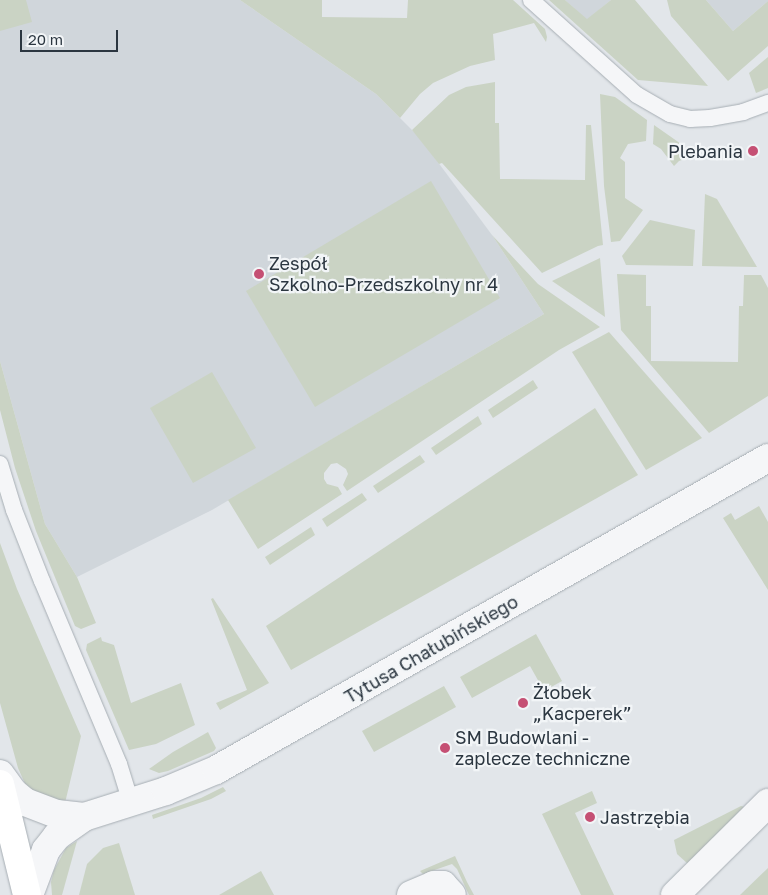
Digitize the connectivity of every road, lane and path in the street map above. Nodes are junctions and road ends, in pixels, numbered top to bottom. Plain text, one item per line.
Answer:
1 (531, 0) edge
2 (768, 103) edge
3 (768, 458) edge
4 (0, 464) edge
5 (0, 774) edge
6 (0, 784) edge
7 (131, 803) junction
8 (768, 803) edge
9 (84, 817) junction
10 (28, 895) edge
11 (411, 895) edge
12 (452, 895) edge
13 (675, 895) edge

1 - 2 lane
3 - 7 street, Tytusa Chałubińskiego
4 - 7 lane
5 - 9 street, Tytusa Chałubińskiego
6 - 10 main road
7 - 9 street, Tytusa Chałubińskiego
8 - 13 street
9 - 10 street, Tytusa Chałubińskiego
11 - 12 street

